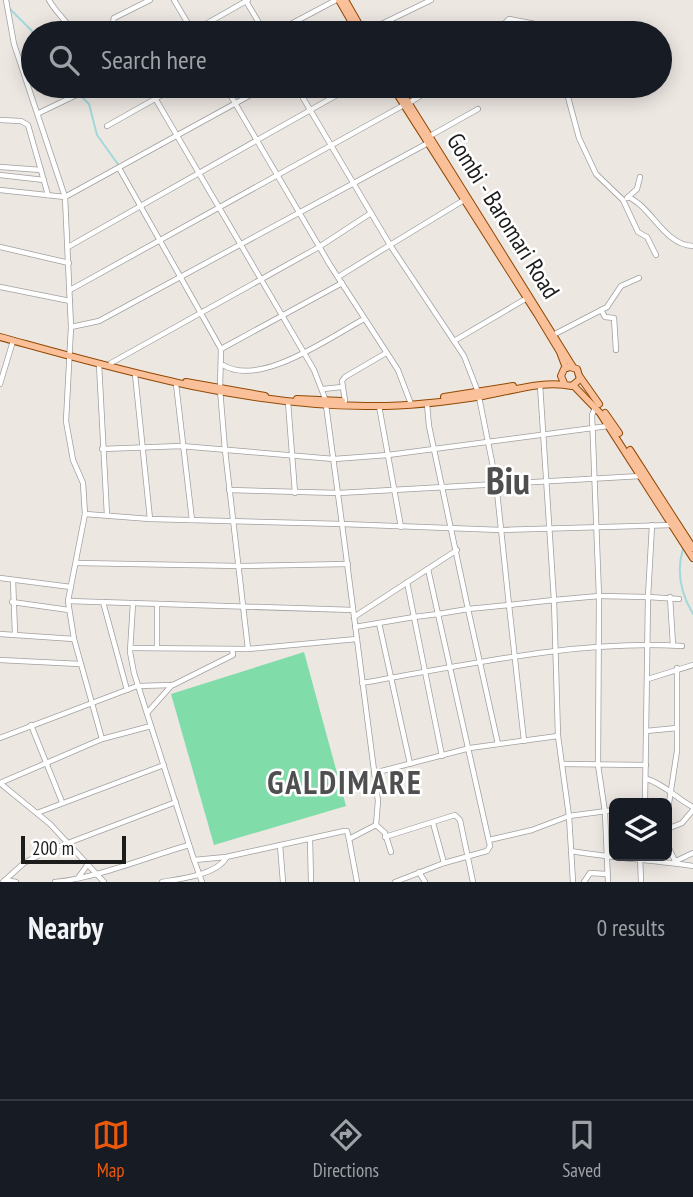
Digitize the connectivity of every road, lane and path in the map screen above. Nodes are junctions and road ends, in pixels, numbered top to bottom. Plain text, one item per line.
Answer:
1 (6, 0) edge
2 (49, 0) edge
3 (150, 0) edge
4 (174, 0) edge
5 (247, 0) edge
6 (338, 0) edge
7 (345, 0) edge
8 (431, 0) edge
9 (66, 21) edge
10 (113, 21) edge
11 (185, 21) edge
12 (212, 21) edge
13 (258, 21) edge
14 (297, 21) edge
15 (353, 21) edge
16 (356, 21) edge
17 (387, 21) edge
18 (21, 62) edge
19 (34, 98) edge
20 (70, 98) edge
21 (155, 98) joint
22 (232, 98) edge
23 (244, 98) edge
24 (303, 98) edge
25 (331, 98) edge
26 (402, 98) edge
27 (404, 98) edge
28 (417, 98) edge
29 (568, 98) edge
30 (235, 103) junction
31 (407, 104) junction
32 (309, 109) junction
33 (478, 109) dead end
34 (39, 113) junction
35 (0, 120) edge
36 (107, 126) dead end
37 (177, 137) junction
38 (256, 138) junction
39 (429, 139) junction
40 (332, 146) junction
41 (1, 167) edge
42 (119, 168) junction
43 (41, 170) junction
44 (198, 172) junction
45 (0, 175) edge
46 (277, 175) junction
47 (640, 177) dead end
48 (45, 180) junction
49 (353, 182) junction
50 (0, 190) edge
51 (48, 195) junction
52 (65, 197) junction
53 (626, 199) junction
54 (465, 200) junction
55 (140, 205) junction
56 (220, 209) junction
57 (473, 210) junction
58 (299, 213) junction
59 (371, 213) junction
60 (160, 243) junction
61 (240, 244) junction
62 (390, 245) junction
63 (693, 246) edge
64 (0, 247) edge
65 (68, 247) junction
66 (319, 247) junction
67 (656, 255) dead end
68 (69, 263) junction
69 (180, 277) junction
70 (338, 277) junction
71 (639, 278) dead end
72 (261, 279) junction
73 (342, 284) junction
74 (0, 287) edge
75 (70, 290) junction
76 (527, 298) junction
77 (70, 300) junction
78 (601, 310) junction
79 (201, 312) junction
80 (283, 316) junction
81 (364, 318) junction
82 (71, 327) junction
83 (555, 334) junction
84 (0, 335) edge
85 (13, 340) junction
86 (454, 341) junction
87 (221, 349) junction
88 (615, 350) dead end
89 (303, 352) junction
90 (386, 353) junction
91 (69, 354) junction
92 (111, 363) junction
93 (99, 364) junction
94 (223, 365) junction
95 (567, 370) junction
96 (135, 373) junction
97 (580, 377) junction
98 (564, 383) junction
99 (0, 384) edge
100 (176, 384) junction
101 (540, 385) junction
102 (573, 386) junction
103 (342, 387) junction
104 (322, 390) junction
105 (220, 391) junction
106 (478, 394) junction
107 (345, 401) junction
108 (288, 402) junction
109 (411, 402) junction
110 (326, 403) junction
111 (427, 403) junction
112 (379, 406) junction
113 (596, 408) junction
114 (609, 426) junction
115 (593, 428) junction
116 (545, 434) junction
117 (488, 441) junction
118 (181, 446) junction
119 (142, 447) junction
120 (102, 449) junction
121 (434, 449) junction
122 (225, 450) junction
123 (388, 455) junction
124 (292, 456) junction
125 (334, 459) junction
126 (642, 476) junction
127 (547, 480) junction
128 (596, 480) junction
129 (496, 482) junction
130 (444, 487) junction
131 (394, 489) junction
132 (229, 490) junction
133 (295, 493) junction
134 (339, 494) junction
135 (85, 514) junction
136 (107, 515) junction
137 (150, 520) junction
138 (192, 520) junction
139 (234, 522) junction
140 (342, 524) junction
141 (652, 525) junction
142 (674, 525) junction
143 (401, 527) junction
144 (451, 527) junction
145 (597, 527) junction
146 (550, 529) junction
147 (501, 530) junction
148 (690, 549) edge
149 (457, 550) junction
150 (77, 563) junction
151 (348, 564) junction
152 (240, 566) junction
153 (428, 569) junction
154 (0, 578) edge
155 (13, 580) junction
156 (407, 582) junction
157 (71, 587) junction
158 (599, 596) junction
159 (649, 597) junction
160 (670, 597) junction
161 (679, 599) dead end
162 (554, 600) junction
163 (68, 601) junction
164 (12, 602) junction
165 (103, 602) junction
166 (133, 603) junction
167 (158, 604) junction
168 (509, 605) junction
169 (245, 608) junction
170 (468, 609) junction
171 (69, 610) junction
172 (353, 610) junction
173 (438, 614) junction
174 (354, 617) junction
175 (414, 617) junction
176 (379, 623) junction
177 (355, 627) junction
178 (0, 634) edge
179 (15, 634) junction
180 (74, 639) junction
181 (357, 639) junction
182 (649, 646) junction
183 (673, 646) junction
184 (682, 646) dead end
185 (132, 648) junction
186 (157, 648) junction
187 (232, 649) junction
188 (248, 649) junction
189 (597, 649) junction
190 (553, 653) junction
191 (514, 657) junction
192 (0, 660) edge
193 (480, 663) junction
194 (80, 664) junction
195 (693, 665) edge
196 (451, 668) junction
197 (677, 668) junction
198 (425, 672) junction
199 (390, 678) junction
200 (648, 679) junction
201 (362, 683) junction
202 (173, 685) junction
203 (137, 686) junction
204 (127, 690) junction
205 (92, 702) junction
206 (147, 713) junction
207 (32, 725) junction
208 (150, 726) junction
209 (677, 728) junction
210 (0, 730) edge
211 (646, 731) junction
212 (558, 736) junction
213 (1, 737) edge
214 (102, 739) junction
215 (524, 741) junction
216 (498, 744) junction
217 (470, 748) junction
218 (442, 756) junction
219 (48, 762) junction
220 (410, 764) junction
221 (563, 764) junction
222 (164, 765) junction
223 (598, 765) junction
224 (646, 765) junction
225 (374, 773) junction
226 (646, 779) junction
227 (671, 795) junction
228 (645, 798) edge
229 (670, 798) edge
230 (62, 802) junction
231 (176, 802) junction
232 (693, 809) edge
233 (609, 811) edge
234 (604, 812) junction
235 (36, 813) junction
236 (569, 816) junction
237 (433, 822) junction
238 (376, 825) junction
239 (672, 828) edge
240 (385, 836) junction
241 (349, 839) junction
242 (310, 840) junction
243 (489, 840) junction
244 (69, 845) junction
245 (189, 845) junction
246 (280, 845) junction
247 (571, 851) junction
248 (391, 852) dead end
249 (693, 853) edge
250 (672, 855) edge
251 (468, 856) junction
252 (226, 857) junction
253 (607, 857) junction
254 (194, 860) junction
255 (640, 861) edge
256 (672, 861) edge
257 (675, 861) junction
258 (444, 863) junction
259 (88, 864) junction
260 (693, 866) edge
261 (94, 872) junction
262 (419, 872) junction
263 (198, 873) junction
264 (607, 874) junction
265 (4, 881) edge
266 (77, 881) edge
267 (16, 882) edge
268 (55, 882) edge
269 (104, 882) edge
270 (162, 882) edge
271 (202, 882) edge
272 (283, 882) edge
273 (311, 882) edge
274 (357, 882) edge
275 (395, 882) edge
276 (425, 882) edge
277 (473, 882) edge
278 (573, 882) edge
279 (584, 882) edge
280 (608, 882) edge
281 (641, 882) edge

1 - 18 street
2 - 9 street
3 - 10 street
4 - 11 street
5 - 12 street
5 - 13 street
6 - 14 street
6 - 15 main road
7 - 16 main road
8 - 17 street
19 - 34 street
20 - 34 street
21 - 36 street
21 - 37 street
22 - 30 street
23 - 30 street
24 - 32 street
25 - 32 street
26 - 31 main road, Gombi - Baromari Road
27 - 31 main road, Gombi - Baromari Road
28 - 31 street
29 - 53 street
30 - 37 street
30 - 38 street
31 - 39 main road, Gombi - Baromari Road
31 - 40 street
32 - 38 street
32 - 40 street
33 - 39 street
34 - 52 street
35 - 43 street
37 - 42 street
37 - 44 street
38 - 44 street
38 - 46 street
39 - 49 street
39 - 54 main road, Gombi - Baromari Road
39 - 57 main road, Gombi - Baromari Road
40 - 46 street
40 - 49 street
41 - 43 street
42 - 52 street
42 - 55 street
43 - 48 street
44 - 55 street
44 - 56 street
45 - 48 street
46 - 56 street
46 - 58 street
47 - 53 street
48 - 51 street
49 - 58 street
49 - 59 street
50 - 51 street
51 - 52 street
52 - 65 street
53 - 63 street
53 - 67 street
54 - 57 main road, Gombi - Baromari Road
54 - 62 street
55 - 60 street
55 - 65 street
56 - 60 street
56 - 61 street
57 - 76 main road, Gombi - Baromari Road
57 - 83 main road, Gombi - Baromari Road
58 - 61 street
58 - 66 street
59 - 62 street
59 - 66 street
60 - 69 street
60 - 75 street
61 - 69 street
61 - 72 street
62 - 70 street
62 - 86 street
64 - 68 street
65 - 68 street
66 - 70 street
66 - 72 street
68 - 75 street
69 - 79 street
69 - 82 street
70 - 73 street
71 - 78 street
72 - 79 street
72 - 80 street
73 - 80 street
73 - 81 street
74 - 77 street
75 - 77 street
76 - 86 street
76 - 95 main road, Gombi - Baromari Road
77 - 82 street
78 - 83 street
78 - 88 street
79 - 87 street
79 - 92 street
80 - 87 street
80 - 89 street
81 - 89 street
81 - 90 street
82 - 91 street
83 - 95 main road, Gombi - Baromari Road
84 - 85 main road
84 - 91 main road
85 - 91 main road
85 - 99 street
86 - 106 street
87 - 94 street
89 - 94 street
89 - 104 street
90 - 103 street
90 - 109 street
91 - 92 main road
91 - 93 main road
91 - 135 street
92 - 105 main road
93 - 96 main road
93 - 120 street
94 - 105 street
95 - 97 main road
95 - 98 main road
95 - 106 main road
96 - 100 main road
96 - 119 street
97 - 102 main road
97 - 148 main road
98 - 101 main road
98 - 102 main road
100 - 105 main road
100 - 118 street
101 - 106 main road
101 - 116 street
102 - 113 main road
103 - 104 street
103 - 107 street
104 - 110 street
105 - 108 main road
105 - 110 main road
105 - 122 street
106 - 109 main road
106 - 111 main road
106 - 117 street
107 - 109 main road
107 - 110 main road
108 - 110 main road
108 - 124 street
109 - 111 main road
109 - 112 main road
110 - 112 main road
110 - 125 street
111 - 121 street
112 - 123 street
113 - 114 main road
113 - 115 street
114 - 115 street
114 - 126 main road
115 - 116 street
115 - 128 street
116 - 117 street
116 - 127 street
117 - 121 street
117 - 129 street
118 - 119 street
118 - 122 street
118 - 138 street
119 - 120 street
119 - 137 street
120 - 136 street
121 - 123 street
121 - 130 street
122 - 124 street
122 - 132 street
123 - 125 street
123 - 131 street
124 - 125 street
124 - 133 street
125 - 134 street
126 - 128 street
126 - 142 main road
127 - 128 street
127 - 129 street
127 - 146 street
128 - 145 street
129 - 130 street
129 - 147 street
130 - 131 street
130 - 144 street
131 - 134 street
131 - 143 street
132 - 133 street
132 - 139 street
133 - 134 street
134 - 140 street
135 - 136 street
135 - 150 street
136 - 137 street
137 - 138 street
138 - 139 street
139 - 140 street
139 - 152 street
140 - 143 street
140 - 151 street
141 - 142 street
141 - 145 street
141 - 159 street
142 - 148 main road
143 - 144 street
144 - 147 street
144 - 149 street
145 - 146 street
145 - 158 street
146 - 147 street
146 - 162 street
147 - 168 street
149 - 153 street
149 - 170 street
150 - 152 street
150 - 157 street
151 - 152 street
151 - 172 street
152 - 169 street
153 - 156 street
153 - 173 street
154 - 155 street
155 - 157 street
155 - 164 street
156 - 174 street
156 - 175 street
157 - 163 street
158 - 159 street
158 - 162 street
158 - 189 street
159 - 160 street
159 - 182 street
160 - 161 street
160 - 183 street
162 - 168 street
162 - 190 street
163 - 165 street
163 - 171 street
164 - 171 street
164 - 179 street
165 - 166 street
165 - 204 street
166 - 167 street
166 - 185 street
167 - 169 street
167 - 186 street
168 - 170 street
168 - 191 street
169 - 172 street
169 - 188 street
170 - 173 street
170 - 193 street
171 - 180 street
172 - 174 street
173 - 175 street
173 - 196 street
174 - 177 street
175 - 176 street
175 - 198 street
176 - 177 street
176 - 199 street
177 - 181 street
178 - 179 street
179 - 180 street
180 - 194 street
181 - 188 street
181 - 201 street
182 - 183 street
182 - 189 street
182 - 200 street
183 - 184 street
185 - 186 street
185 - 203 street
186 - 187 street
187 - 188 street
187 - 202 street
189 - 190 street
189 - 223 street
190 - 191 street
190 - 212 street
191 - 193 street
191 - 215 street
192 - 194 street
193 - 196 street
193 - 216 street
194 - 205 street
195 - 197 street
196 - 198 street
196 - 217 street
197 - 200 street
197 - 209 street
198 - 199 street
198 - 218 street
199 - 201 street
199 - 220 street
200 - 211 street
201 - 225 street
202 - 203 street
202 - 206 street
203 - 204 street
203 - 206 street
204 - 205 street
205 - 207 street
205 - 214 street
206 - 208 street
207 - 213 street
207 - 219 street
208 - 214 street
208 - 222 street
209 - 211 street
209 - 227 street
210 - 213 street
211 - 224 street
212 - 215 street
212 - 221 street
214 - 219 street
215 - 216 street
216 - 217 street
217 - 218 street
217 - 243 street
218 - 220 street
219 - 230 street
219 - 235 street
220 - 225 street
221 - 223 street
221 - 236 street
222 - 230 street
222 - 231 street
223 - 224 street
223 - 234 street
224 - 226 street
225 - 238 street
226 - 227 street
226 - 228 street
227 - 229 street
227 - 232 street
230 - 235 street
231 - 244 street
231 - 245 street
232 - 239 street
233 - 234 street
234 - 236 street
234 - 253 street
235 - 244 street
236 - 243 street
236 - 247 street
237 - 240 street
237 - 251 street
237 - 258 street
238 - 240 street
238 - 241 street
240 - 248 street
241 - 242 street
241 - 274 street
242 - 246 street
242 - 273 street
243 - 251 street
244 - 259 street
244 - 265 street
245 - 254 street
245 - 261 street
246 - 252 street
246 - 272 street
247 - 253 street
247 - 278 street
249 - 257 street
250 - 257 street
251 - 258 street
251 - 277 street
252 - 254 street
252 - 263 street
253 - 264 street
254 - 263 street
255 - 281 street
256 - 257 street
257 - 260 street
258 - 262 street
259 - 261 street
259 - 266 street
261 - 266 street
261 - 269 street
262 - 275 street
262 - 276 street
263 - 270 street
263 - 271 street
264 - 279 street
264 - 280 street
265 - 267 street
266 - 268 street

